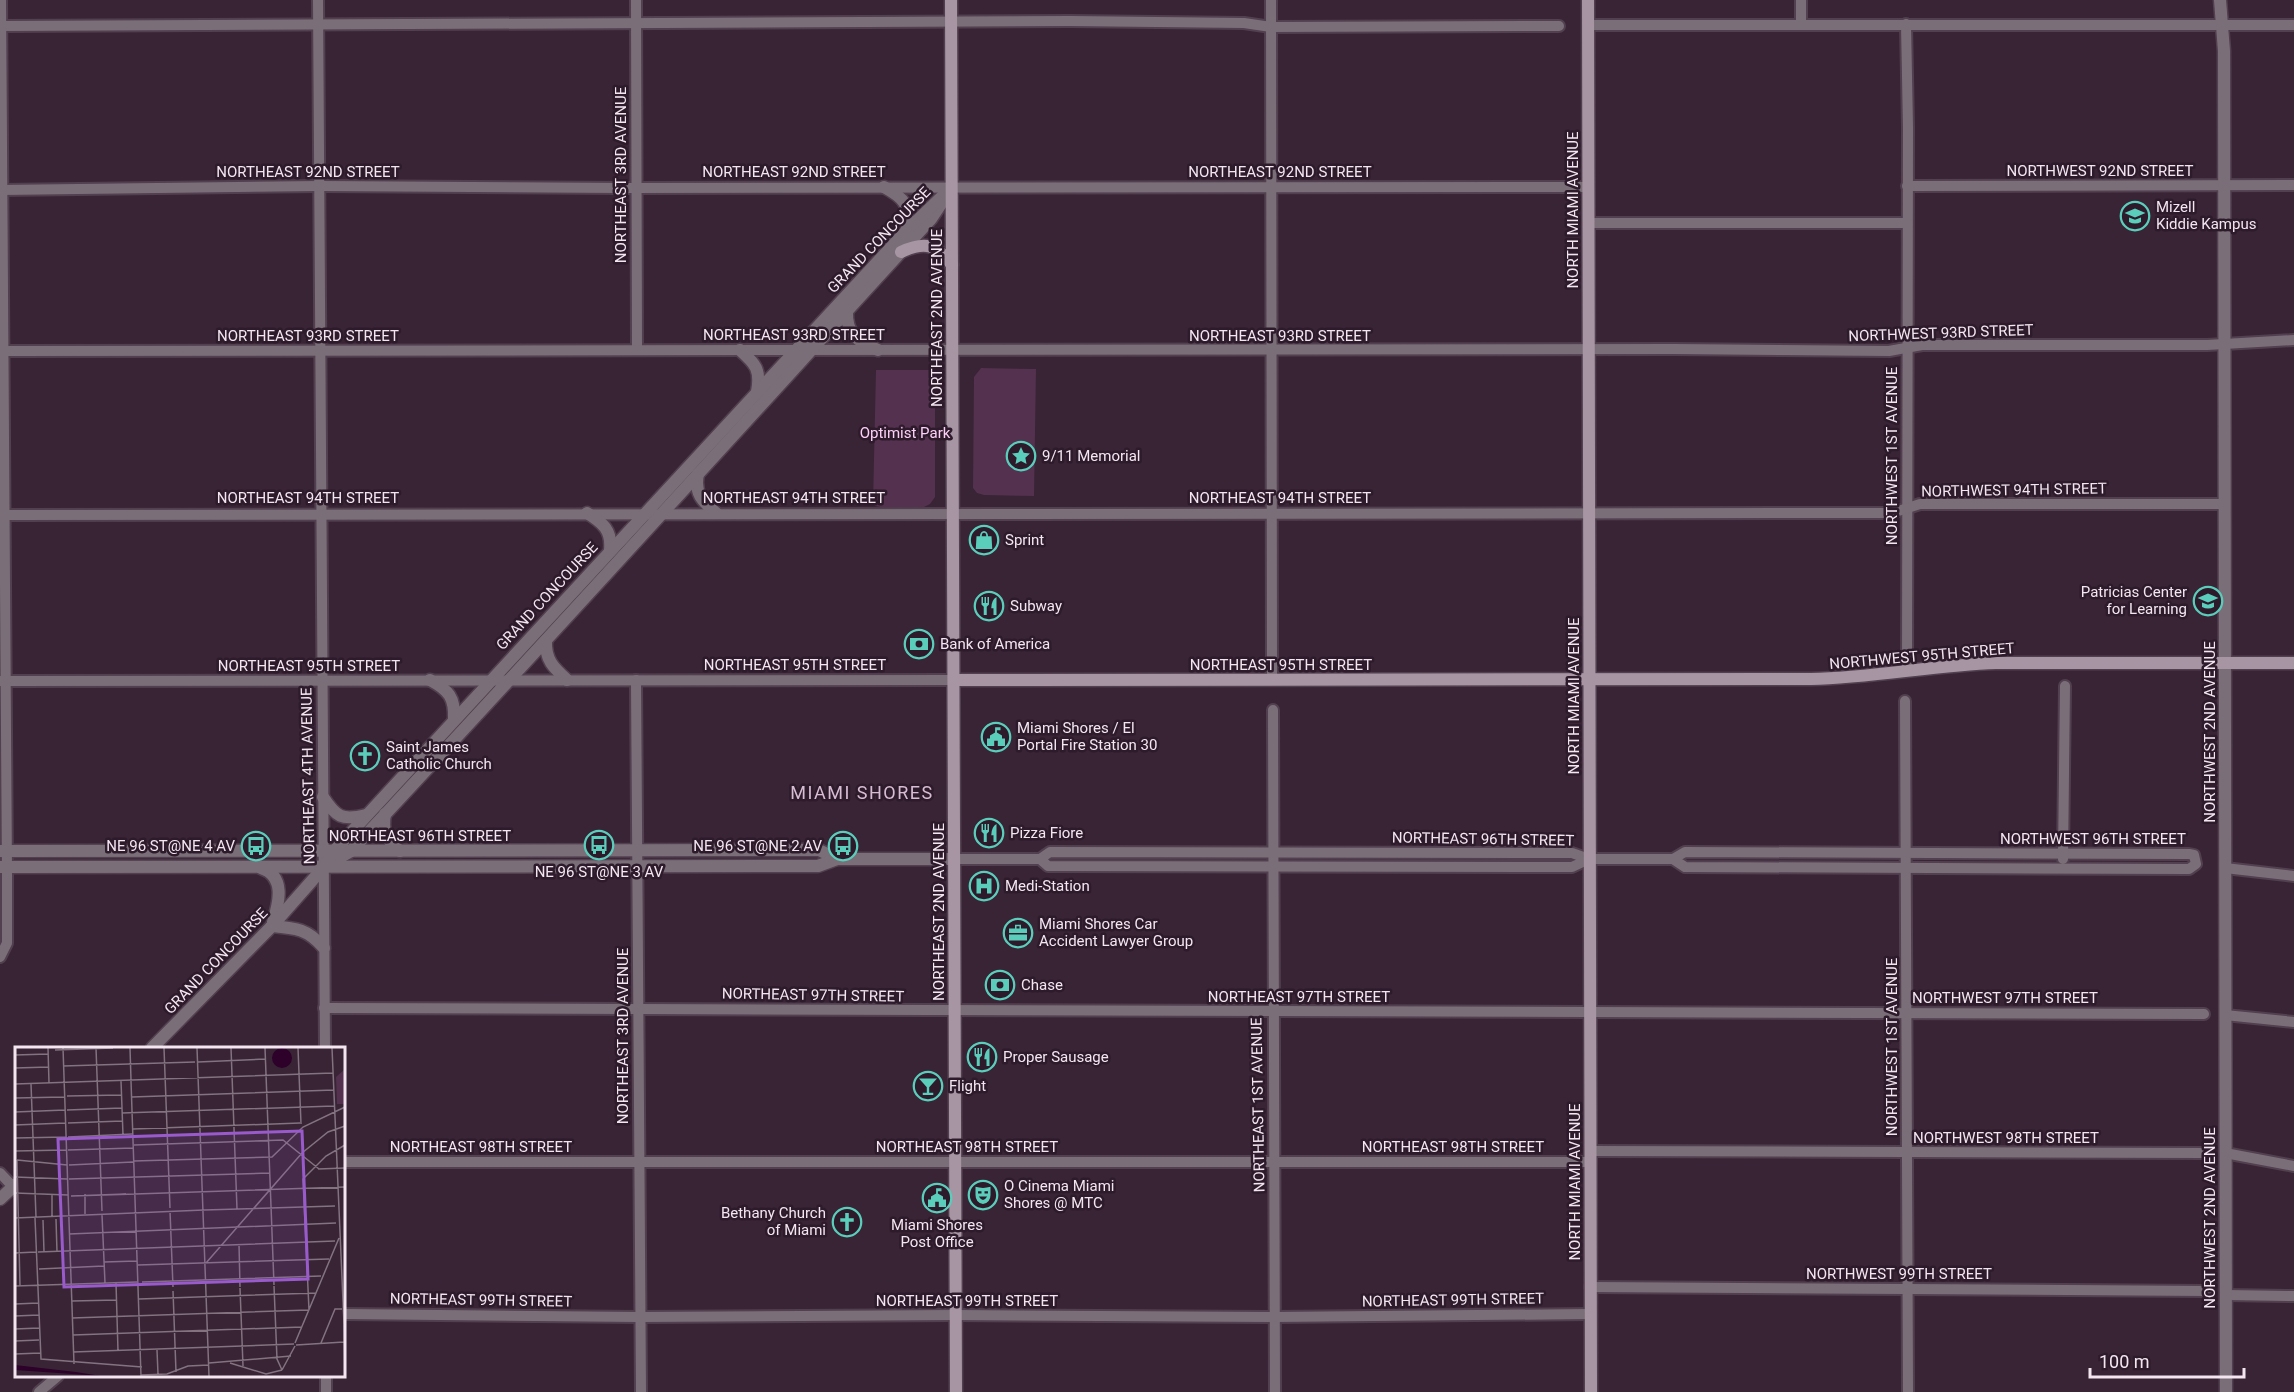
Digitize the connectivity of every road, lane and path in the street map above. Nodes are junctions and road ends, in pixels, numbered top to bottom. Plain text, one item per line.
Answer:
1 (1, 0) edge
2 (318, 0) edge
3 (636, 0) edge
4 (951, 0) edge
5 (1271, 0) edge
6 (1588, 0) edge
7 (1801, 0) edge
8 (2220, 0) edge
9 (951, 22) junction
10 (636, 23) junction
11 (1906, 24) junction
12 (318, 25) junction
13 (1588, 25) junction
14 (1801, 25) junction
15 (2221, 25) junction
16 (2294, 25) edge
17 (1, 26) edge
18 (1559, 26) dead end
19 (1271, 27) junction
20 (2294, 185) edge
21 (320, 186) junction
22 (1907, 186) junction
23 (2223, 186) junction
24 (884, 187) junction
25 (952, 187) junction
26 (1271, 187) junction
27 (1588, 187) junction
28 (636, 188) junction
29 (1, 190) edge
30 (1588, 223) junction
31 (1907, 223) junction
32 (907, 230) junction
33 (901, 252) junction
34 (952, 265) junction
35 (847, 312) junction
36 (2294, 340) edge
37 (2223, 344) junction
38 (1907, 348) junction
39 (637, 349) junction
40 (740, 350) junction
41 (796, 350) junction
42 (812, 350) junction
43 (878, 350) junction
44 (1589, 350) junction
45 (1, 351) edge
46 (952, 351) junction
47 (1273, 351) junction
48 (319, 352) junction
49 (757, 392) junction
50 (698, 474) junction
51 (2224, 504) junction
52 (1907, 508) junction
53 (320, 513) junction
54 (587, 513) junction
55 (645, 513) junction
56 (664, 513) junction
57 (716, 513) junction
58 (952, 513) junction
59 (1273, 513) junction
60 (1589, 514) junction
61 (2, 515) edge
62 (610, 550) junction
63 (546, 641) junction
64 (2225, 663) junction
65 (2294, 663) edge
66 (1907, 671) junction
67 (1272, 679) junction
68 (430, 680) junction
69 (490, 680) junction
70 (508, 680) junction
71 (567, 680) junction
72 (636, 680) junction
73 (954, 680) junction
74 (1589, 680) junction
75 (3, 681) edge
76 (322, 681) junction
77 (2065, 686) dead end
78 (1905, 701) dead end
79 (1273, 710) dead end
80 (454, 719) junction
81 (323, 797) junction
82 (385, 814) junction
83 (366, 815) junction
84 (3, 851) edge
85 (329, 851) junction
86 (351, 851) junction
87 (400, 851) junction
88 (637, 851) junction
89 (1273, 852) junction
90 (1907, 853) junction
91 (2063, 854) junction
92 (837, 859) junction
93 (954, 859) junction
94 (1589, 859) junction
95 (1673, 859) junction
96 (1040, 860) junction
97 (637, 866) junction
98 (1273, 866) junction
99 (3, 867) edge
100 (258, 867) junction
101 (324, 867) junction
102 (1907, 867) junction
103 (2063, 868) junction
104 (2225, 868) junction
105 (2294, 876) edge
106 (272, 926) junction
107 (324, 948) junction
108 (0, 957) edge
109 (324, 1008) junction
110 (638, 1008) junction
111 (954, 1011) junction
112 (1590, 1011) junction
113 (1272, 1012) junction
114 (1907, 1013) junction
115 (2204, 1014) dead end
116 (2225, 1015) junction
117 (2294, 1023) edge
118 (153, 1047) edge
119 (325, 1047) edge
120 (1907, 1153) junction
121 (2205, 1153) dead end
122 (2225, 1153) junction
123 (1590, 1156) junction
124 (639, 1161) junction
125 (345, 1162) edge
126 (955, 1162) junction
127 (1274, 1163) junction
128 (2294, 1166) edge
129 (0, 1173) edge
130 (15, 1187) edge
131 (0, 1199) edge
132 (1590, 1287) junction
133 (1908, 1289) junction
134 (2208, 1291) dead end
135 (2226, 1295) junction
136 (2294, 1296) edge
137 (345, 1314) edge
138 (1590, 1314) junction
139 (955, 1315) junction
140 (639, 1317) junction
141 (1274, 1317) junction
142 (57, 1377) edge
143 (39, 1392) edge
144 (641, 1392) edge
145 (956, 1392) edge
146 (1275, 1392) edge
147 (1591, 1392) edge
148 (1908, 1392) edge
149 (2226, 1392) edge

1 - 17 street
2 - 12 street, NORTHEAST 4TH AVENUE
3 - 10 street, NORTHEAST 3RD AVENUE
4 - 9 main road, NORTHEAST 2ND AVENUE
5 - 19 street
6 - 13 main road, NORTH MIAMI AVENUE
7 - 14 street
8 - 15 street, NORTHWEST 2ND AVENUE
9 - 10 street
9 - 19 street
9 - 25 main road, NORTHEAST 2ND AVENUE
10 - 12 street
10 - 28 street, NORTHEAST 3RD AVENUE
11 - 14 street
11 - 15 street
11 - 22 street, NORTHWEST 1ST AVENUE
12 - 17 street
12 - 21 street, NORTHEAST 4TH AVENUE
13 - 14 street
13 - 27 main road, NORTH MIAMI AVENUE
15 - 16 street
15 - 23 street, NORTHWEST 2ND AVENUE
17 - 29 street
18 - 19 street
19 - 26 street
20 - 23 street, NORTHWEST 92ND STREET
21 - 28 street, NORTHEAST 92ND STREET
21 - 29 street, NORTHEAST 92ND STREET
21 - 48 street, NORTHEAST 4TH AVENUE
22 - 23 street, NORTHWEST 92ND STREET
22 - 31 street, NORTHWEST 1ST AVENUE
23 - 37 street, NORTHWEST 2ND AVENUE
24 - 25 street, NORTHEAST 92ND STREET
24 - 28 street, NORTHEAST 92ND STREET
24 - 32 street
25 - 26 street, NORTHEAST 92ND STREET
25 - 32 street, GRAND CONCOURSE
25 - 33 street, GRAND CONCOURSE
25 - 34 main road, NORTHEAST 2ND AVENUE
26 - 27 street, NORTHEAST 92ND STREET
26 - 47 street
27 - 30 main road, NORTH MIAMI AVENUE
28 - 39 street, NORTHEAST 3RD AVENUE
29 - 45 street
30 - 31 street
30 - 44 main road, NORTH MIAMI AVENUE
31 - 38 street, NORTHWEST 1ST AVENUE
32 - 41 street, GRAND CONCOURSE
33 - 34 main road
33 - 35 street, GRAND CONCOURSE
34 - 46 main road, NORTHEAST 2ND AVENUE
35 - 42 street, GRAND CONCOURSE
35 - 43 street
36 - 37 street, NORTHWEST 93RD STREET
37 - 38 street, NORTHWEST 93RD STREET
37 - 51 street, NORTHWEST 2ND AVENUE
38 - 44 street, NORTHWEST 93RD STREET
38 - 52 street, NORTHWEST 1ST AVENUE
39 - 40 street, NORTHEAST 93RD STREET
39 - 48 street, NORTHEAST 93RD STREET
40 - 41 street, NORTHEAST 93RD STREET
40 - 49 street
41 - 42 street, NORTHEAST 93RD STREET
41 - 49 street, GRAND CONCOURSE
42 - 43 street, NORTHEAST 93RD STREET
42 - 50 street, GRAND CONCOURSE
43 - 46 street, NORTHEAST 93RD STREET
44 - 47 street, NORTHEAST 93RD STREET
44 - 60 main road, NORTH MIAMI AVENUE
45 - 48 street, NORTHEAST 93RD STREET
45 - 61 street
46 - 47 street, NORTHEAST 93RD STREET
46 - 58 main road, NORTHEAST 2ND AVENUE
47 - 59 street
48 - 53 street, NORTHEAST 4TH AVENUE
49 - 55 street, GRAND CONCOURSE
50 - 56 street, GRAND CONCOURSE
50 - 57 street
51 - 52 street, NORTHWEST 94TH STREET
51 - 64 street, NORTHWEST 2ND AVENUE
52 - 60 street, NORTHWEST 94TH STREET
52 - 66 street, NORTHWEST 1ST AVENUE
53 - 54 street, NORTHEAST 94TH STREET
53 - 61 street, NORTHEAST 94TH STREET
53 - 76 street, NORTHEAST 4TH AVENUE
54 - 55 street, NORTHEAST 94TH STREET
54 - 62 street
55 - 56 street, NORTHEAST 94TH STREET
55 - 62 street, GRAND CONCOURSE
56 - 57 street, NORTHEAST 94TH STREET
56 - 63 street, GRAND CONCOURSE
57 - 58 street, NORTHEAST 94TH STREET
58 - 59 street, NORTHEAST 94TH STREET
58 - 73 main road, NORTHEAST 2ND AVENUE
59 - 60 street, NORTHEAST 94TH STREET
59 - 67 street
60 - 74 main road, NORTH MIAMI AVENUE
61 - 75 street
62 - 69 street, GRAND CONCOURSE
63 - 70 street, GRAND CONCOURSE
63 - 71 street
64 - 65 main road, NORTHWEST 95TH STREET
64 - 66 main road, NORTHWEST 95TH STREET
64 - 104 street, NORTHWEST 2ND AVENUE
66 - 74 main road, NORTHWEST 95TH STREET
67 - 73 main road, NORTHEAST 95TH STREET
67 - 74 main road, NORTHEAST 95TH STREET
68 - 69 street, NORTHEAST 95TH STREET
68 - 76 street, NORTHEAST 95TH STREET
68 - 80 street
69 - 70 street, NORTHEAST 95TH STREET
69 - 80 street, GRAND CONCOURSE
70 - 71 street, NORTHEAST 95TH STREET
70 - 82 street, GRAND CONCOURSE
71 - 72 street, NORTHEAST 95TH STREET
72 - 73 street, NORTHEAST 95TH STREET
72 - 88 street, NORTHEAST 3RD AVENUE
73 - 93 main road, NORTHEAST 2ND AVENUE
74 - 94 main road, NORTH MIAMI AVENUE
75 - 76 street, NORTHEAST 95TH STREET
75 - 84 street
76 - 81 street, NORTHEAST 4TH AVENUE
77 - 91 street
78 - 90 street, NORTHWEST 1ST AVENUE
79 - 89 street, NORTHEAST 1ST AVENUE
80 - 83 street, GRAND CONCOURSE
81 - 83 street
81 - 85 street, NORTHEAST 4TH AVENUE
82 - 86 street, GRAND CONCOURSE
82 - 87 street
83 - 85 street, GRAND CONCOURSE
84 - 85 street, NORTHEAST 96TH STREET
84 - 99 street
85 - 86 street, NORTHEAST 96TH STREET
85 - 101 street, GRAND CONCOURSE
86 - 87 street, NORTHEAST 96TH STREET
86 - 101 street, GRAND CONCOURSE
87 - 88 street, NORTHEAST 96TH STREET
88 - 92 street, NORTHEAST 96TH STREET
88 - 97 street, NORTHEAST 3RD AVENUE
89 - 94 street, NORTHEAST 96TH STREET
89 - 96 street, NORTHEAST 96TH STREET
89 - 98 street, NORTHEAST 1ST AVENUE
90 - 91 street, NORTHWEST 96TH STREET
90 - 95 street, NORTHWEST 96TH STREET
90 - 102 street, NORTHWEST 1ST AVENUE
91 - 103 street
91 - 103 street, NORTHWEST 96TH STREET
92 - 93 street, NORTHEAST 96TH STREET
92 - 97 street, NORTHEAST 96TH STREET
93 - 96 street, NORTHEAST 96TH STREET
93 - 111 main road, NORTHEAST 2ND AVENUE
94 - 95 street, NORTHWEST 96TH STREET
94 - 98 street, NORTHEAST 96TH STREET
94 - 112 main road, NORTH MIAMI AVENUE
95 - 102 street, NORTHWEST 96TH STREET
96 - 98 street, NORTHEAST 96TH STREET
97 - 101 street, NORTHEAST 96TH STREET
97 - 110 street, NORTHEAST 3RD AVENUE
98 - 113 street, NORTHEAST 1ST AVENUE
99 - 100 street, NORTHEAST 96TH STREET
99 - 108 street
100 - 101 street, NORTHEAST 96TH STREET
100 - 106 street
101 - 106 street, GRAND CONCOURSE
101 - 107 street, NORTHEAST 4TH AVENUE
102 - 103 street, NORTHWEST 96TH STREET
102 - 114 street, NORTHWEST 1ST AVENUE
104 - 105 street
104 - 116 street, NORTHWEST 2ND AVENUE
106 - 107 street
106 - 118 street, GRAND CONCOURSE
107 - 109 street, NORTHEAST 4TH AVENUE
109 - 110 street, NORTHEAST 97TH STREET
109 - 119 street, NORTHEAST 4TH AVENUE
110 - 111 street, NORTHEAST 97TH STREET
110 - 124 street, NORTHEAST 3RD AVENUE
111 - 113 street, NORTHEAST 97TH STREET
111 - 126 main road, NORTHEAST 2ND AVENUE
112 - 113 street, NORTHEAST 97TH STREET
112 - 114 street, NORTHWEST 97TH STREET
112 - 123 main road, NORTH MIAMI AVENUE
113 - 127 street, NORTHEAST 1ST AVENUE
114 - 115 street, NORTHWEST 97TH STREET
114 - 120 street, NORTHWEST 1ST AVENUE
116 - 117 street
116 - 122 street, NORTHWEST 2ND AVENUE
120 - 121 street, NORTHWEST 98TH STREET
120 - 123 street, NORTHWEST 98TH STREET
120 - 133 street, NORTHWEST 1ST AVENUE
122 - 128 street
122 - 135 street, NORTHWEST 2ND AVENUE
123 - 127 street, NORTHEAST 98TH STREET
123 - 132 main road, NORTH MIAMI AVENUE
124 - 125 street, NORTHEAST 98TH STREET
124 - 126 street, NORTHEAST 98TH STREET
124 - 140 street, NORTHEAST 3RD AVENUE
126 - 127 street, NORTHEAST 98TH STREET
126 - 139 main road, NORTHEAST 2ND AVENUE
127 - 141 street, NORTHEAST 1ST AVENUE
129 - 130 street
130 - 131 street
132 - 133 street, NORTHWEST 99TH STREET
132 - 138 main road, NORTH MIAMI AVENUE
133 - 134 street, NORTHWEST 99TH STREET
133 - 148 street, NORTHWEST 1ST AVENUE
135 - 136 street
135 - 149 street, NORTHWEST 2ND AVENUE
137 - 140 street, NORTHEAST 99TH STREET
138 - 141 street, NORTHEAST 99TH STREET
138 - 147 main road, NORTH MIAMI AVENUE
139 - 140 street, NORTHEAST 99TH STREET
139 - 141 street, NORTHEAST 99TH STREET
139 - 145 main road, NORTHEAST 2ND AVENUE
140 - 144 street, NORTHEAST 3RD AVENUE
141 - 146 street, NORTHEAST 1ST AVENUE
142 - 143 street

